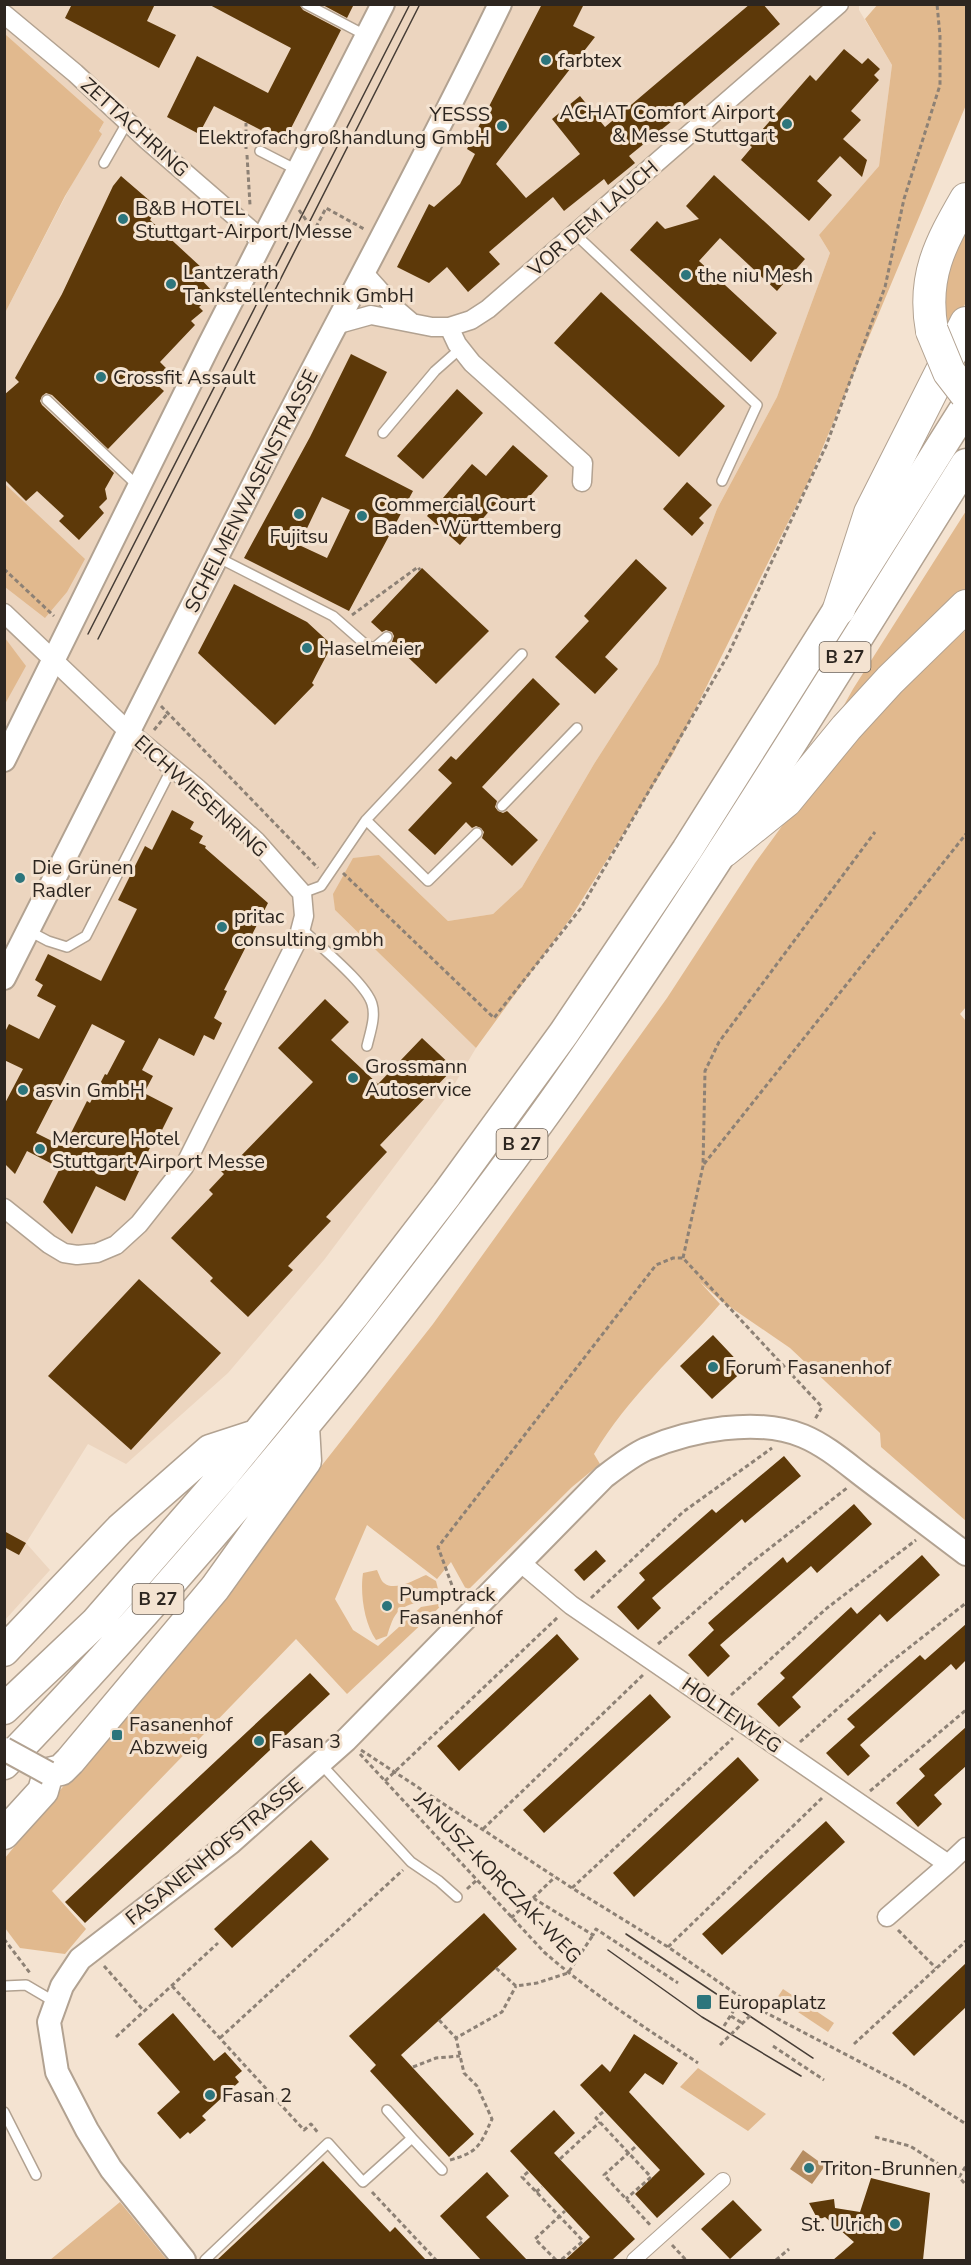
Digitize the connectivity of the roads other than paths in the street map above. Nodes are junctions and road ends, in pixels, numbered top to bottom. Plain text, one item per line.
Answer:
1 (306, 4) edge
2 (383, 4) edge
3 (500, 4) edge
4 (839, 4) edge
5 (4, 14) edge
6 (367, 36) junction
7 (128, 121) junction
8 (260, 151) dead end
9 (104, 163) dead end
10 (299, 171) junction
11 (966, 199) edge
12 (575, 234) junction
13 (257, 238) junction
14 (363, 272) junction
15 (411, 322) junction
16 (966, 323) edge
17 (335, 325) junction
18 (448, 327) junction
19 (460, 348) junction
20 (966, 394) edge
21 (47, 400) dead end
22 (966, 407) edge
23 (383, 433) dead end
24 (966, 464) edge
25 (722, 480) dead end
26 (582, 482) dead end
27 (139, 487) junction
28 (217, 557) junction
29 (966, 606) edge
30 (839, 609) junction
31 (4, 613) edge
32 (387, 637) dead end
33 (522, 654) dead end
34 (53, 661) junction
35 (577, 728) dead end
36 (135, 737) junction
37 (7, 748) edge
38 (172, 768) junction
39 (502, 806) dead end
40 (366, 820) junction
41 (477, 833) dead end
42 (724, 851) junction
43 (302, 893) junction
44 (301, 928) junction
45 (28, 930) junction
46 (4, 978) edge
47 (366, 1046) dead end
48 (4, 1208) edge
49 (304, 1426) junction
50 (256, 1435) junction
51 (966, 1554) edge
52 (520, 1562) junction
53 (4, 1651) edge
54 (4, 1709) edge
55 (4, 1749) edge
56 (320, 1763) junction
57 (4, 1764) edge
58 (48, 1773) junction
59 (4, 1834) edge
60 (966, 1847) edge
61 (948, 1864) junction
62 (457, 1897) dead end
63 (887, 1917) road end
64 (4, 1986) edge
65 (55, 2002) junction
66 (387, 2110) dead end
67 (4, 2112) edge
68 (412, 2138) junction
69 (439, 2167) road end
70 (36, 2175) dead end
71 (723, 2180) dead end
72 (184, 2260) edge
73 (205, 2260) edge
74 (634, 2260) edge

1 - 6 lane
2 - 6 street
3 - 14 street, SCHELMENWASENSTRASSE
4 - 12 street, VOR DEM LAUCH
5 - 7 street, ZETTACHRING
6 - 10 street
7 - 9 lane
7 - 13 street, ZETTACHRING
8 - 10 lane
10 - 13 street
11 - 20 highway, bridge
12 - 18 street, VOR DEM LAUCH
12 - 25 lane
13 - 27 street
14 - 15 street
14 - 17 street, SCHELMENWASENSTRASSE
15 - 17 street, VOR DEM LAUCH
15 - 18 street, VOR DEM LAUCH
16 - 30 highway
17 - 28 street, SCHELMENWASENSTRASSE
18 - 19 street
19 - 23 lane
19 - 26 street
21 - 27 lane
22 - 30 highway, B 27
24 - 42 highway, B 27
27 - 34 street
28 - 32 lane
28 - 36 street, SCHELMENWASENSTRASSE
29 - 42 highway
30 - 50 highway, B 27
31 - 34 street, EICHWIESENRING
33 - 40 lane
34 - 36 street, EICHWIESENRING
34 - 37 street
35 - 39 lane
36 - 38 street, EICHWIESENRING
36 - 45 street, SCHELMENWASENSTRASSE
38 - 43 street, EICHWIESENRING
38 - 45 lane
40 - 41 lane
40 - 43 lane
42 - 49 highway, B 27
43 - 44 street
44 - 47 lane
44 - 48 street
45 - 46 street, SCHELMENWASENSTRASSE
49 - 57 highway, B 27
49 - 58 highway
50 - 53 highway
50 - 54 highway, B 27
51 - 52 street, FASANENHOFSTRASSE
52 - 56 street, FASANENHOFSTRASSE
52 - 61 street, HOLTEIWEG
55 - 58 street, bridge
56 - 62 lane
56 - 65 street, FASANENHOFSTRASSE
58 - 59 highway
60 - 61 street
61 - 63 street
64 - 65 lane
65 - 72 street, FASANENHOFSTRASSE
66 - 68 lane
67 - 70 lane
68 - 69 lane
68 - 73 lane
71 - 74 street

